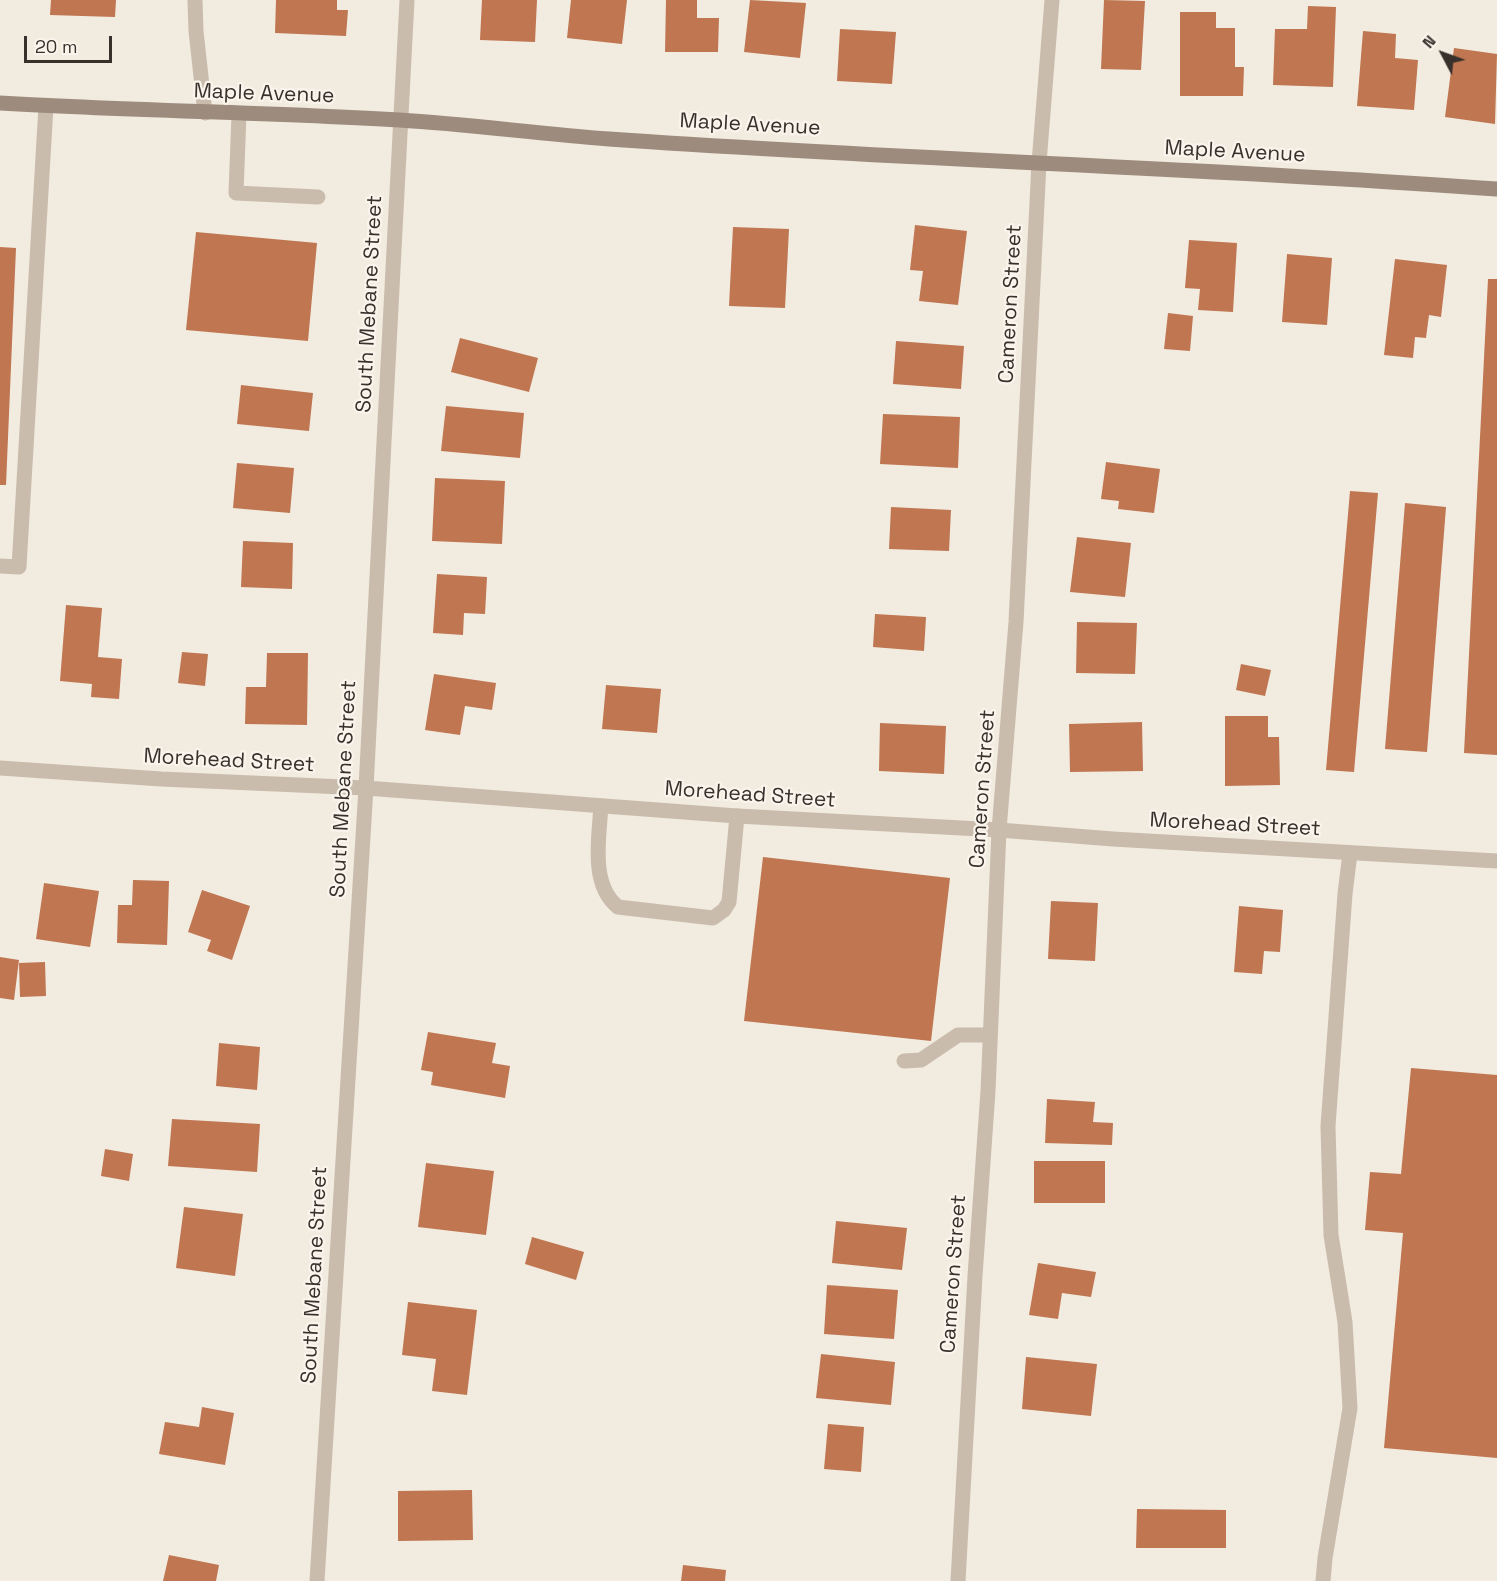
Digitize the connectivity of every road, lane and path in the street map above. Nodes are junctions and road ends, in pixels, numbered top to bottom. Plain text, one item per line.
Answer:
1 (195, 0) edge
2 (407, 0) edge
3 (1052, 0) edge
4 (0, 103) edge
5 (46, 106) junction
6 (205, 113) junction
7 (239, 114) junction
8 (401, 120) junction
9 (1039, 163) junction
10 (1497, 189) edge
11 (318, 197) dead end
12 (0, 566) edge
13 (0, 768) edge
14 (366, 788) junction
15 (601, 806) junction
16 (737, 816) junction
17 (999, 830) junction
18 (1350, 853) junction
19 (1497, 861) edge
20 (990, 1035) junction
21 (904, 1061) dead end
22 (317, 1581) edge
23 (958, 1581) edge
24 (1323, 1581) edge

1 - 6 street
2 - 8 street, South Mebane Street
3 - 9 street, Cameron Street
4 - 5 main road, Maple Avenue
5 - 6 main road, Maple Avenue
5 - 12 street
6 - 7 main road, Maple Avenue
7 - 8 main road, Maple Avenue
7 - 11 street
8 - 9 main road, Maple Avenue
8 - 14 street, South Mebane Street
9 - 10 main road, Maple Avenue
9 - 17 street, Cameron Street
13 - 14 street, Morehead Street
14 - 15 street, Morehead Street
14 - 22 street, South Mebane Street
15 - 16 street, Morehead Street
15 - 16 street
16 - 17 street, Morehead Street
17 - 18 street, Morehead Street
17 - 20 street, Cameron Street
18 - 19 street, Morehead Street
18 - 24 street
20 - 21 street
20 - 23 street, Cameron Street

